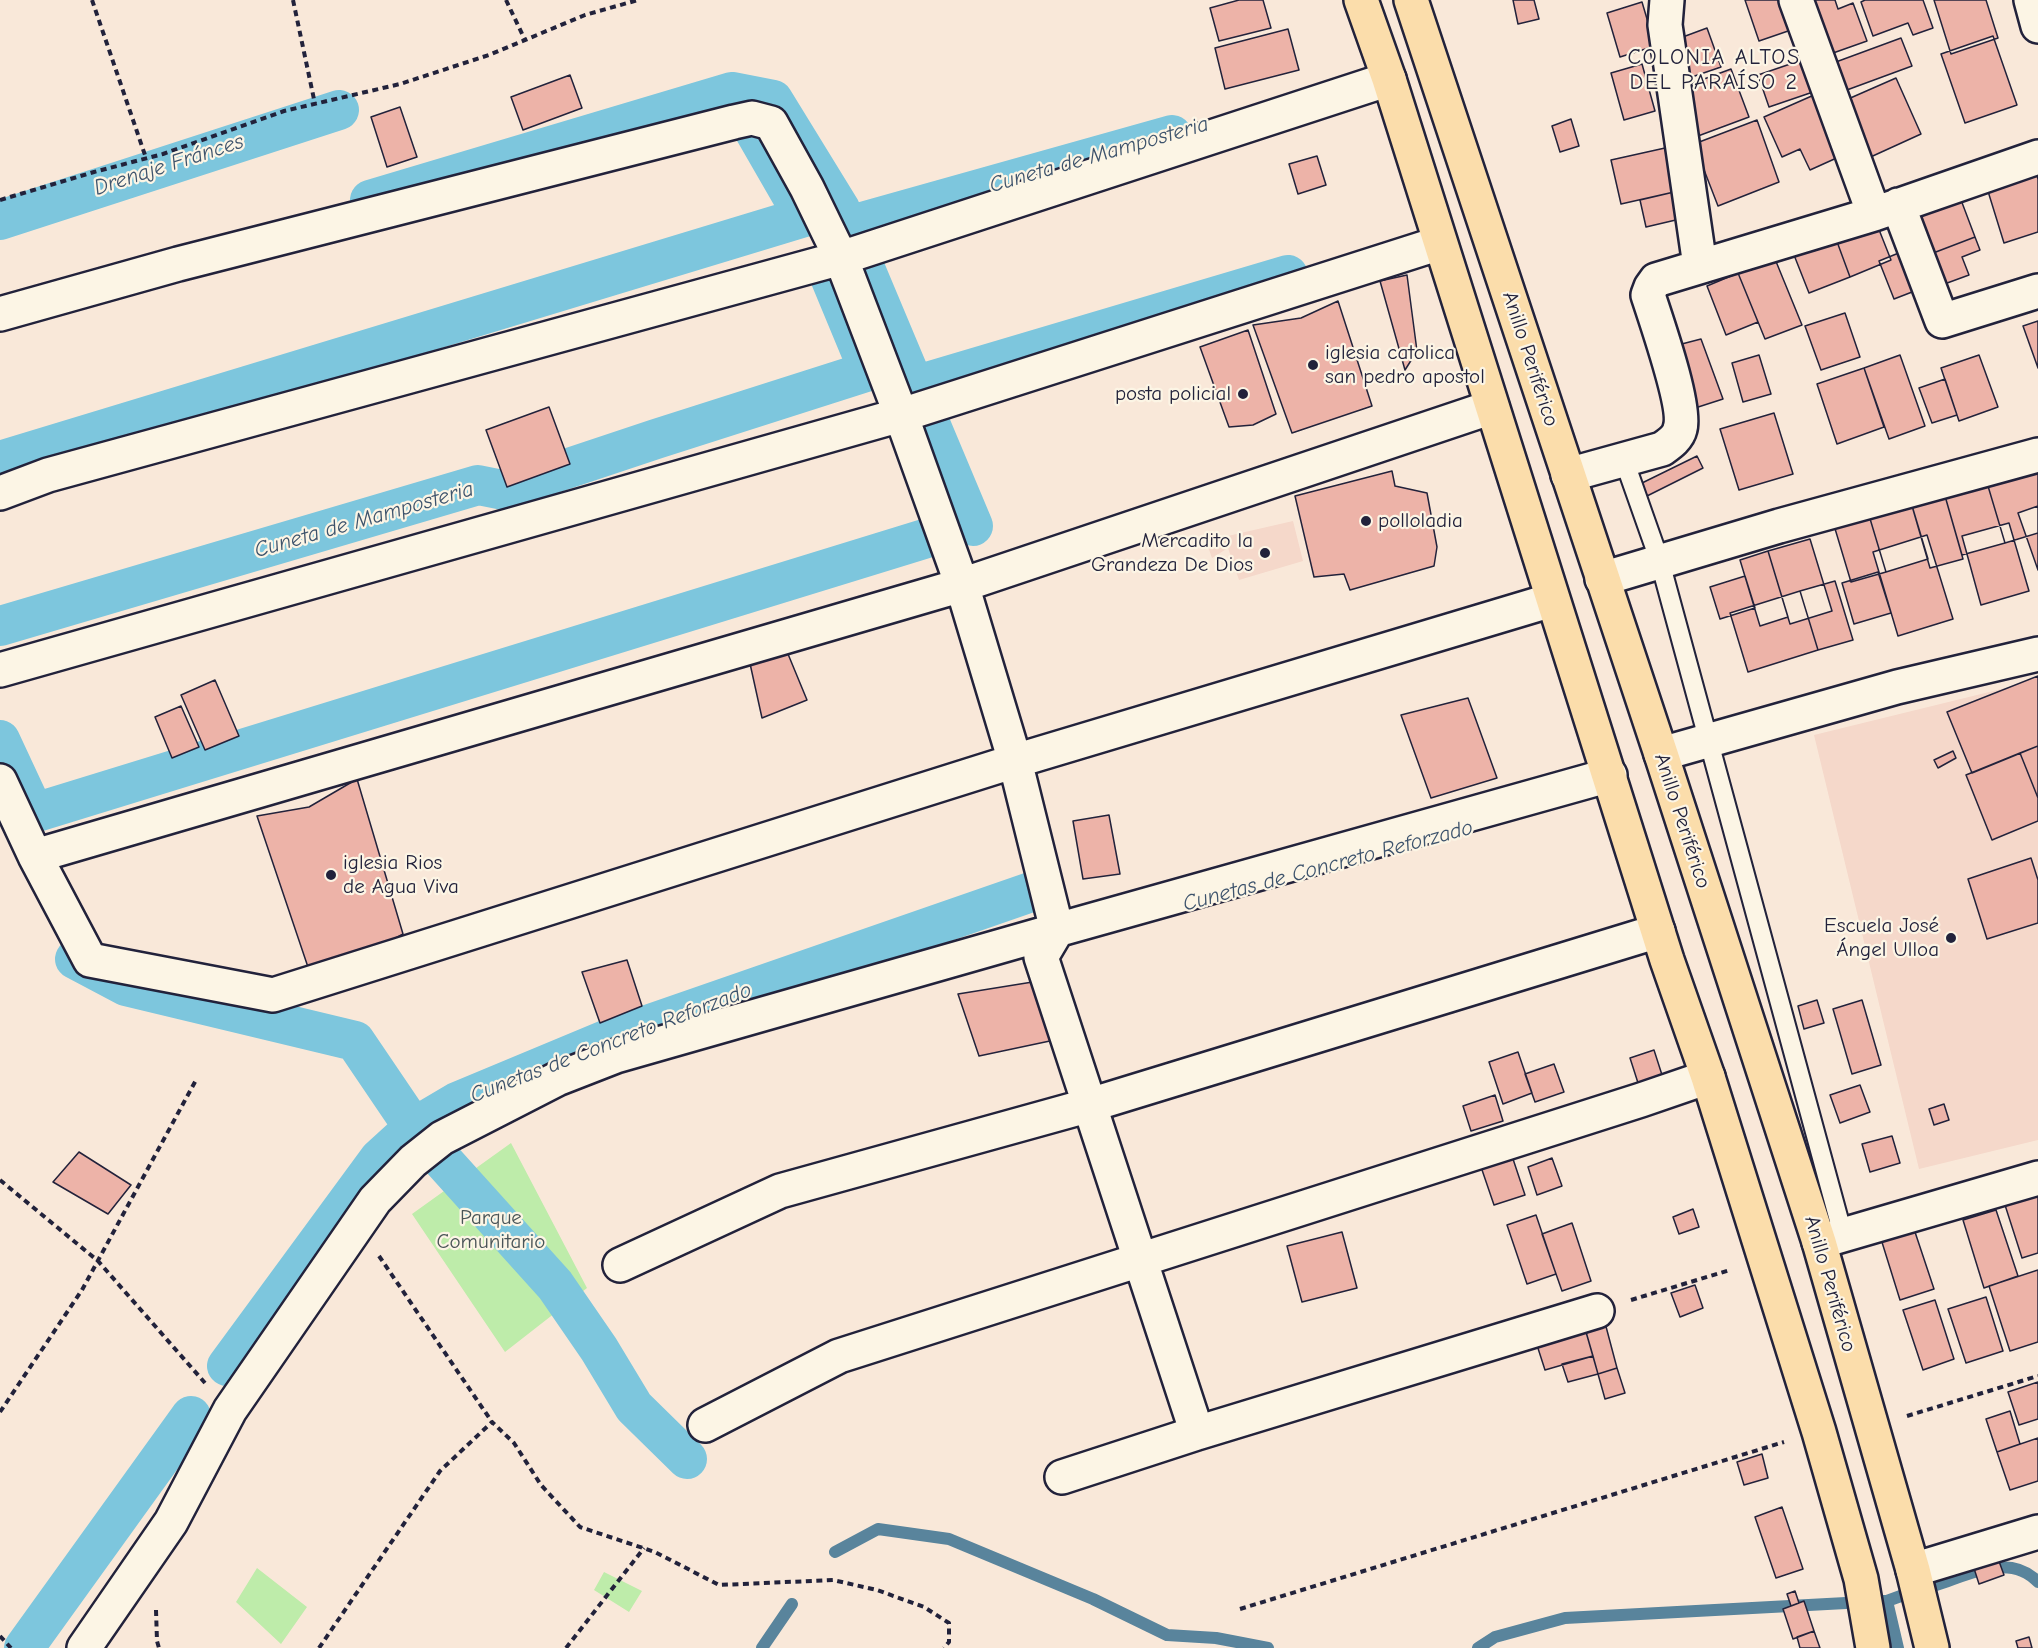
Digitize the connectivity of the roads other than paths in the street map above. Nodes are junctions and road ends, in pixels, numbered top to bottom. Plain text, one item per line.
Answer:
1 (1361, 0) edge
2 (1411, 0) edge
3 (1667, 0) edge
4 (1796, 0) edge
5 (2031, 0) edge
6 (2038, 26) edge
7 (1389, 79) junction
8 (2038, 157) edge
9 (1886, 209) junction
10 (1440, 243) junction
11 (846, 257) junction
12 (1700, 267) junction
13 (2038, 291) edge
14 (0, 314) edge
15 (1492, 407) junction
16 (906, 413) junction
17 (2038, 455) edge
18 (1624, 460) junction
19 (1568, 475) junction
20 (0, 493) edge
21 (1660, 562) junction
22 (1602, 579) junction
23 (962, 585) junction
24 (1552, 600) junction
25 (2038, 654) edge
26 (4, 669) edge
27 (1710, 740) junction
28 (1660, 754) junction
29 (1015, 760) junction
30 (1610, 776) junction
31 (0, 781) edge
32 (35, 856) junction
33 (1057, 930) junction
34 (1659, 931) junction
35 (1708, 1077) junction
36 (1090, 1105) junction
37 (2038, 1178) edge
38 (1831, 1238) junction
39 (1141, 1258) junction
40 (620, 1265) dead end
41 (1597, 1311) road end
42 (705, 1425) dead end
43 (1197, 1433) junction
44 (1062, 1477) dead end
45 (2038, 1532) edge
46 (1913, 1570) junction
47 (84, 1648) edge
48 (1873, 1648) edge
49 (1932, 1648) edge

1 - 7 highway
2 - 19 highway, Anillo Periférico
3 - 12 street
4 - 9 street
5 - 6 street
7 - 10 highway
7 - 11 street
8 - 9 street
9 - 12 street
9 - 13 street
10 - 15 highway
10 - 16 street
11 - 14 street
11 - 16 street
11 - 20 street
12 - 18 street
15 - 23 street
15 - 24 highway
16 - 23 street
16 - 26 street
17 - 21 street
18 - 19 street
18 - 21 lane
19 - 22 highway, Anillo Periférico
21 - 22 street
21 - 27 lane
22 - 28 highway, Anillo Periférico
23 - 29 street
23 - 32 street
24 - 29 street
24 - 30 highway
25 - 27 street
27 - 28 street
27 - 38 lane
28 - 38 highway, Anillo Periférico
29 - 32 street
29 - 33 street
30 - 33 street
30 - 34 highway
31 - 32 street
33 - 36 street
33 - 47 street
34 - 35 highway
34 - 36 street
35 - 39 street
35 - 48 highway
36 - 39 street
36 - 40 street
37 - 38 street
38 - 46 highway, Anillo Periférico
39 - 42 street
39 - 43 street
41 - 43 street
43 - 44 street
45 - 46 street
46 - 49 highway, Anillo Periférico

